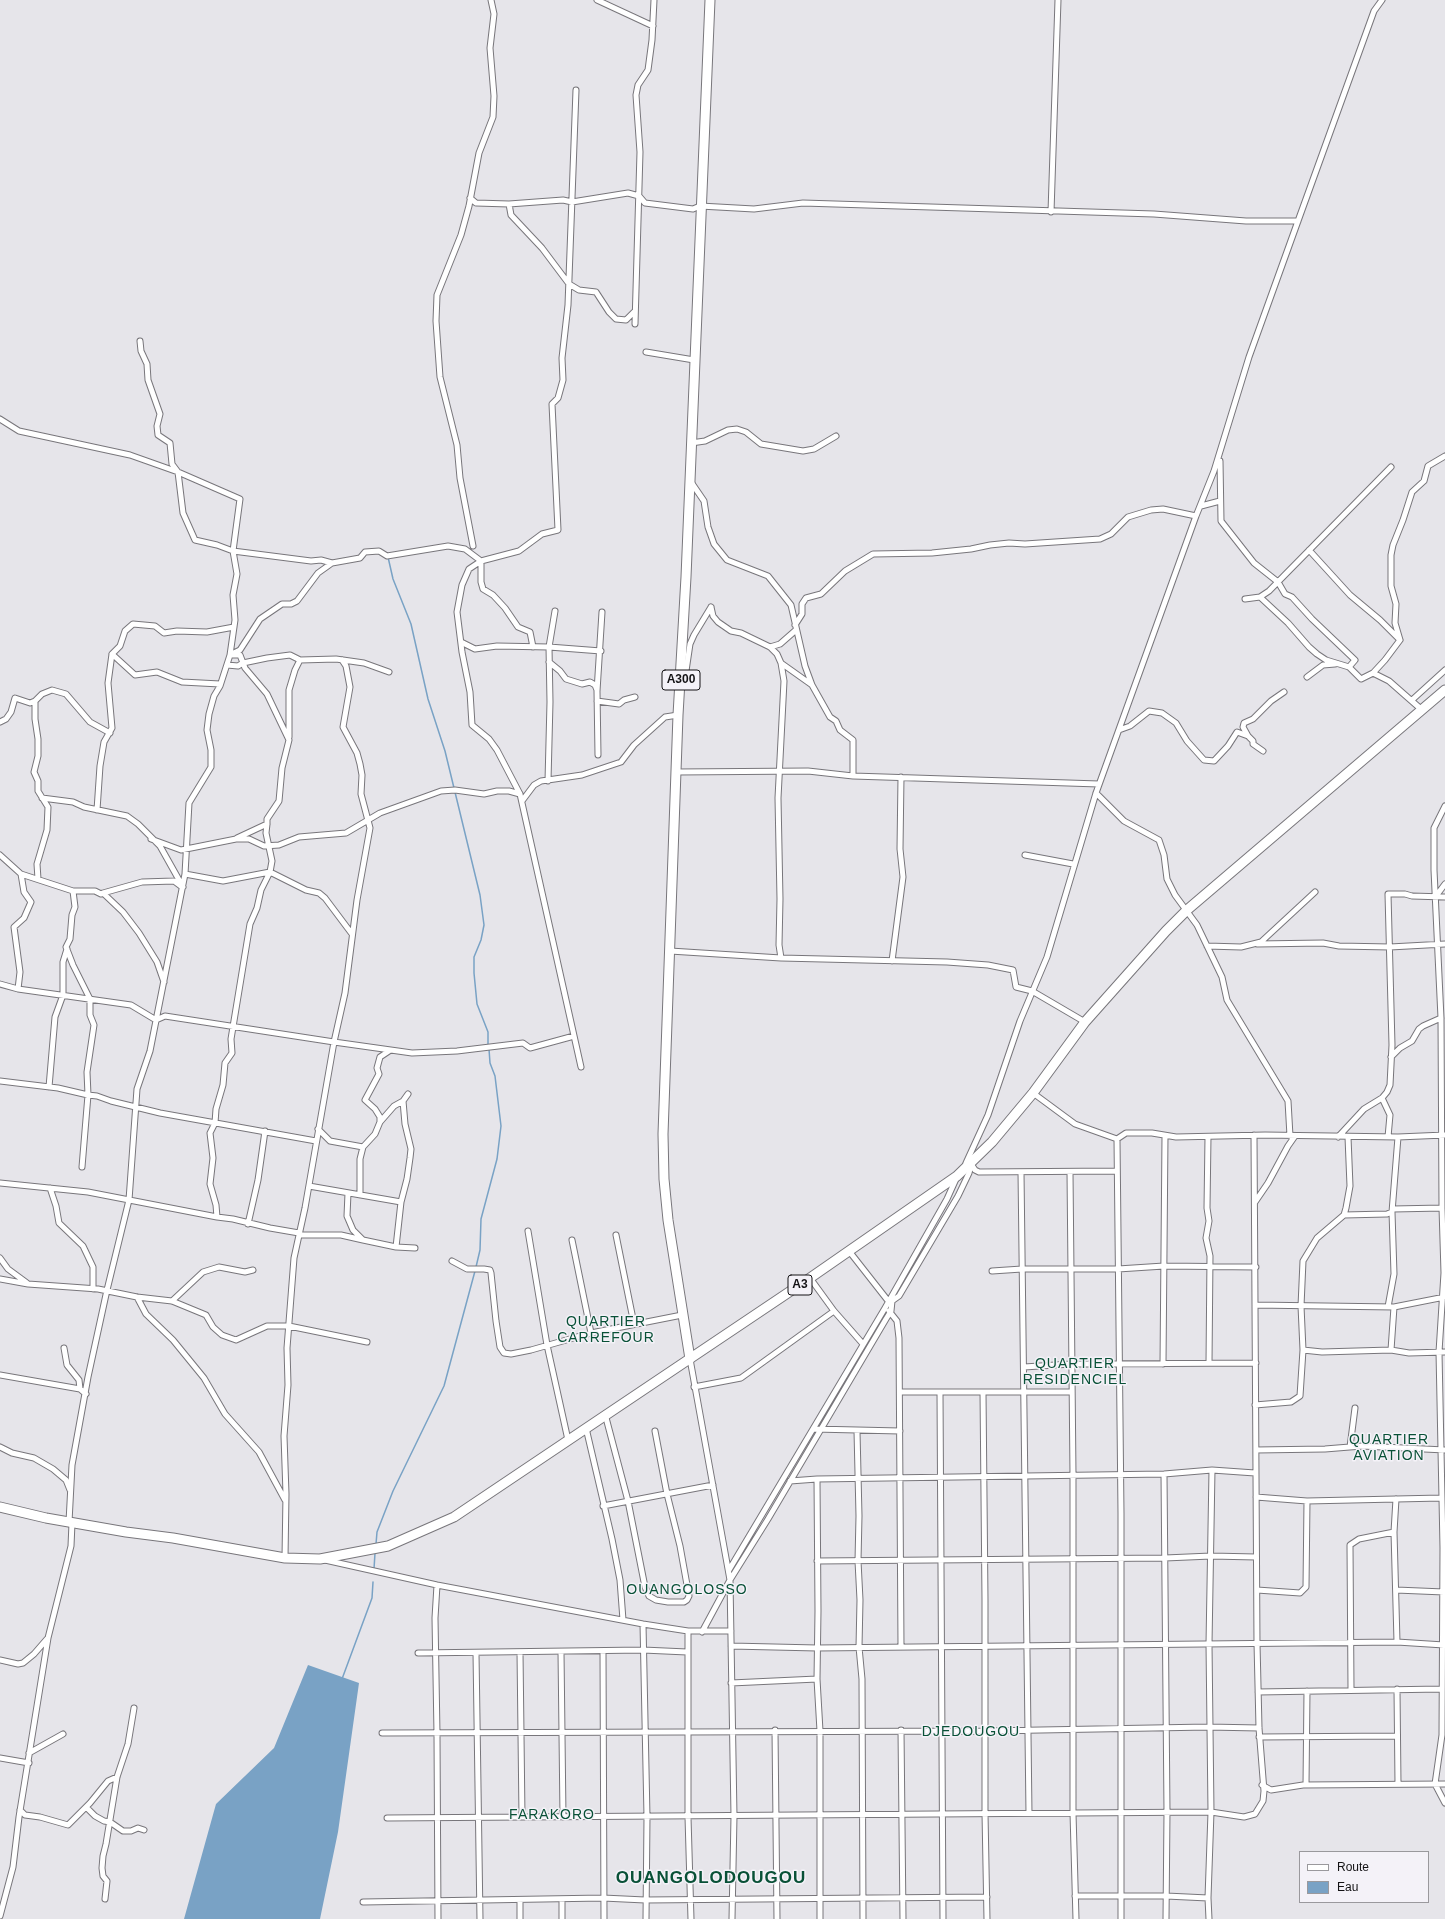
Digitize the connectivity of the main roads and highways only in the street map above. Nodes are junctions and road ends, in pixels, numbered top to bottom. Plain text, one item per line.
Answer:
1 (710, 0) edge
2 (1445, 690) edge
3 (690, 1359) junction
4 (0, 1507) edge

1 - 3 highway, A300
2 - 3 highway, A3
3 - 4 highway, A3

